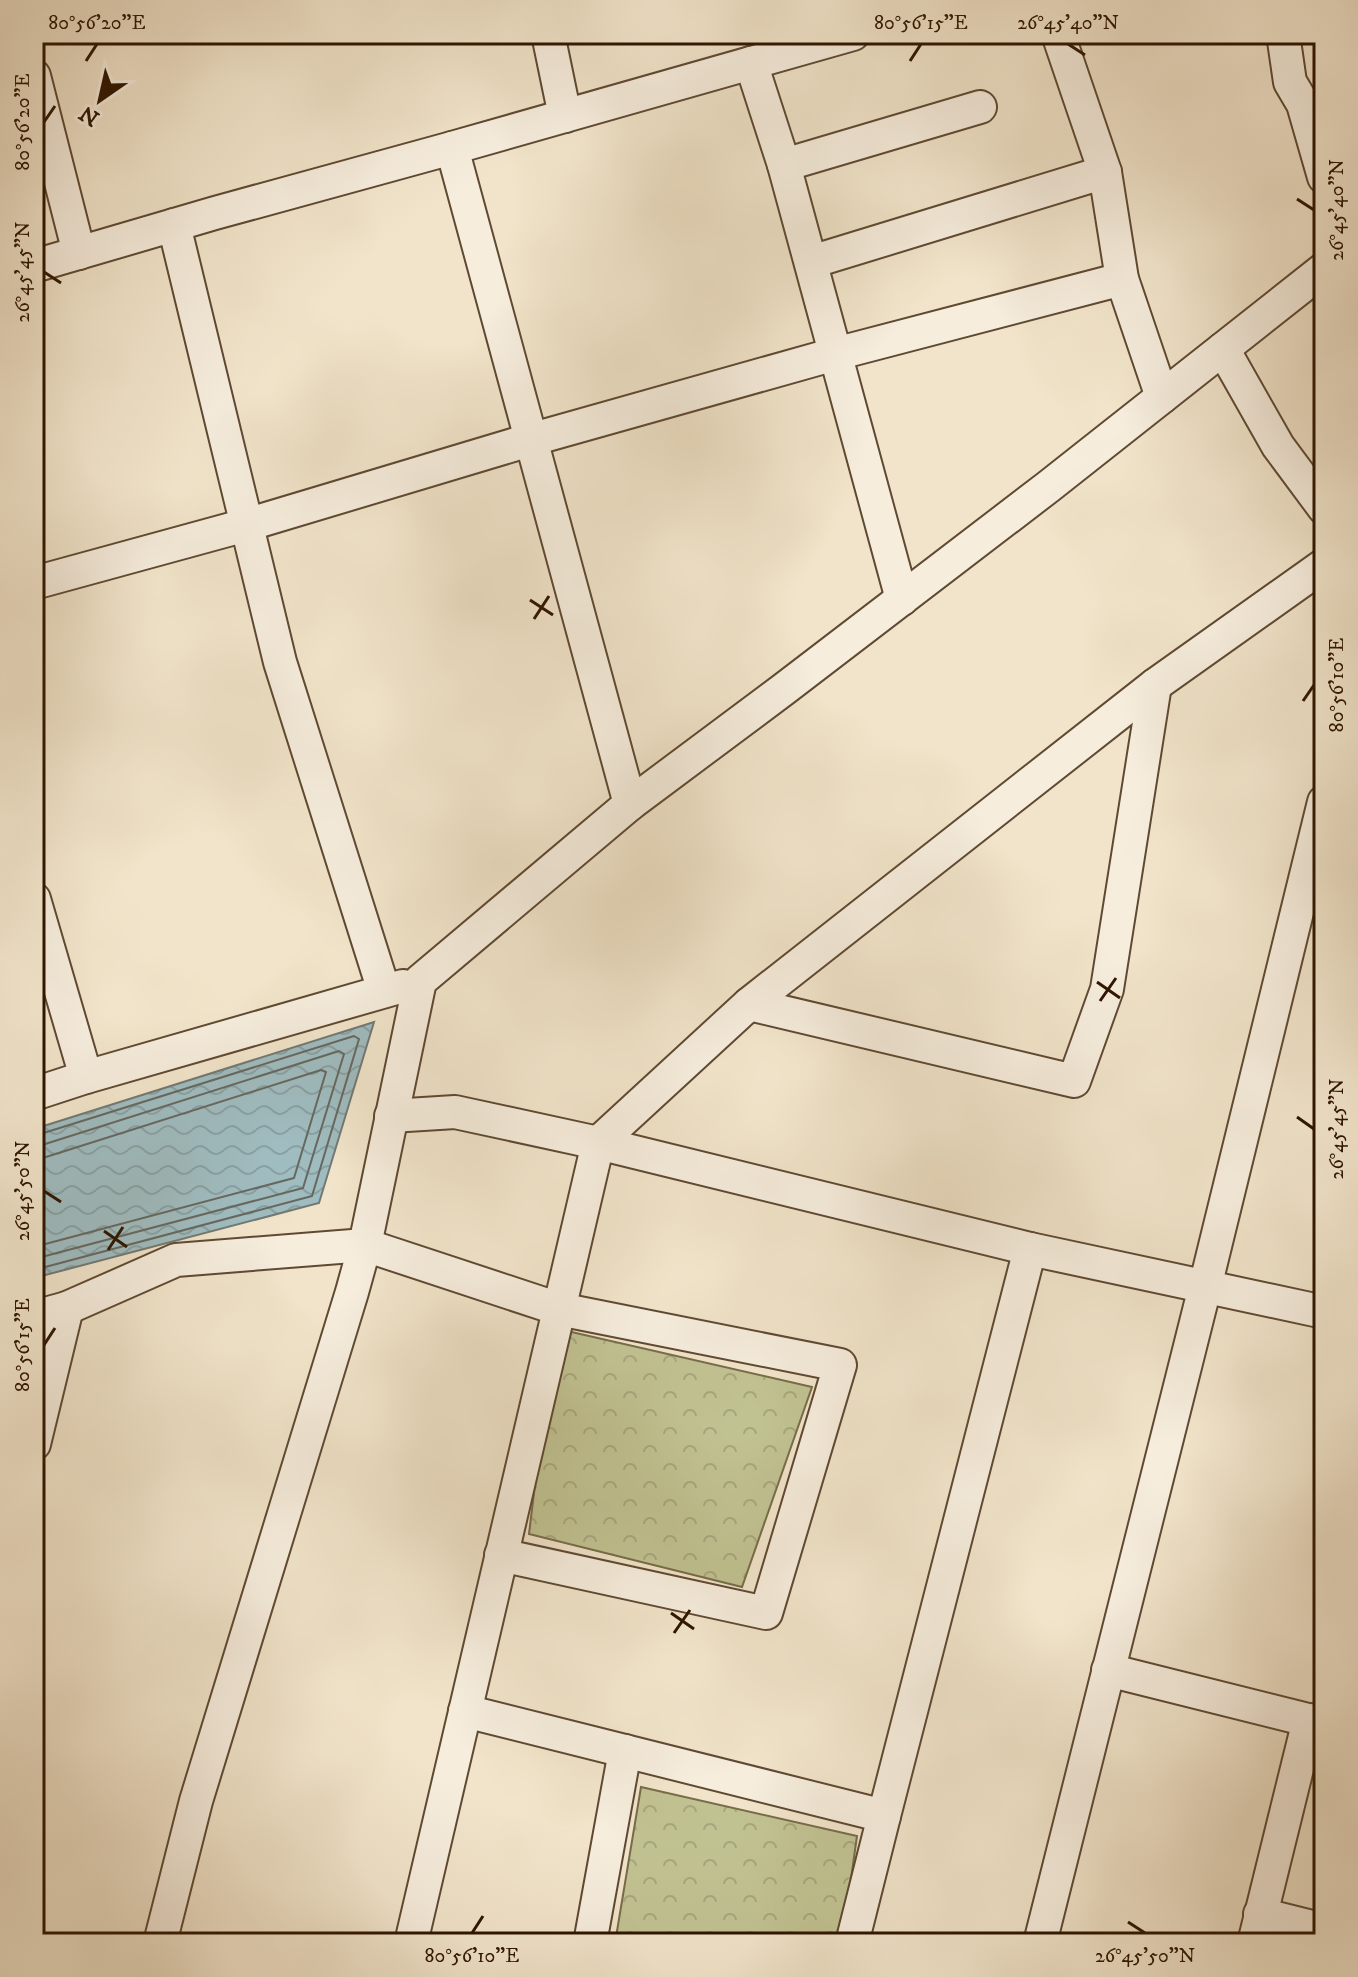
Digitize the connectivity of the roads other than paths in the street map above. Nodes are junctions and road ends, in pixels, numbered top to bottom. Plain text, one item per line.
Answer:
1 (548, 34) edge
2 (853, 34) edge
3 (1058, 34) edge
4 (1283, 34) edge
5 (751, 63) junction
6 (34, 76) edge
7 (980, 107) dead end
8 (565, 116) junction
9 (452, 148) junction
10 (784, 165) junction
11 (1105, 172) junction
12 (1324, 177) edge
13 (174, 225) junction
14 (79, 253) junction
15 (811, 262) junction
16 (34, 266) edge
17 (1324, 269) edge
18 (1122, 279) junction
19 (1223, 349) junction
20 (835, 354) junction
21 (1162, 397) junction
22 (532, 441) junction
23 (1324, 508) edge
24 (246, 525) junction
25 (1324, 565) edge
26 (34, 583) edge
27 (902, 599) junction
28 (1155, 685) junction
29 (1324, 802) edge
30 (630, 804) junction
31 (34, 899) edge
32 (420, 981) junction
33 (384, 991) junction
34 (749, 1004) junction
35 (86, 1077) junction
36 (34, 1094) edge
37 (391, 1116) junction
38 (598, 1143) junction
39 (365, 1245) junction
40 (1030, 1249) junction
41 (1205, 1287) junction
42 (67, 1308) junction
43 (559, 1309) junction
44 (1324, 1312) edge
45 (34, 1317) edge
46 (34, 1444) edge
47 (501, 1555) junction
48 (1108, 1670) junction
49 (465, 1711) junction
50 (1316, 1722) edge
51 (625, 1751) junction
52 (884, 1816) junction
53 (1257, 1928) edge
54 (1324, 1930) edge
55 (160, 1943) edge
56 (411, 1943) edge
57 (590, 1943) edge
58 (852, 1943) edge
59 (1040, 1943) edge

1 - 8 street
2 - 5 street
3 - 11 street
4 - 12 street
5 - 8 street
5 - 10 street
6 - 14 street
7 - 10 street
8 - 9 street
9 - 13 street
9 - 22 street
10 - 15 street
11 - 15 street
11 - 18 street
13 - 14 street
13 - 24 street
14 - 16 street
15 - 20 street
17 - 19 street
18 - 20 street
18 - 21 street
19 - 21 street
19 - 23 street
20 - 22 street
20 - 27 street
21 - 27 street
22 - 24 street
22 - 30 street
24 - 26 street
24 - 33 street
25 - 28 street
27 - 30 street
28 - 34 street
28 - 34 street
29 - 41 street
30 - 32 street
31 - 35 street
32 - 33 street
32 - 37 street
33 - 35 street
34 - 38 street
35 - 36 street
37 - 38 street
37 - 39 street
38 - 40 street
38 - 43 street
39 - 42 street
39 - 43 street
39 - 55 street
40 - 41 street
40 - 52 street
41 - 44 street
41 - 48 street
42 - 45 street
42 - 46 street
43 - 47 street
43 - 47 street
47 - 49 street
48 - 50 street
48 - 59 street
49 - 51 street
49 - 56 street
50 - 53 street
51 - 52 street
51 - 57 street
52 - 58 street
53 - 54 street

